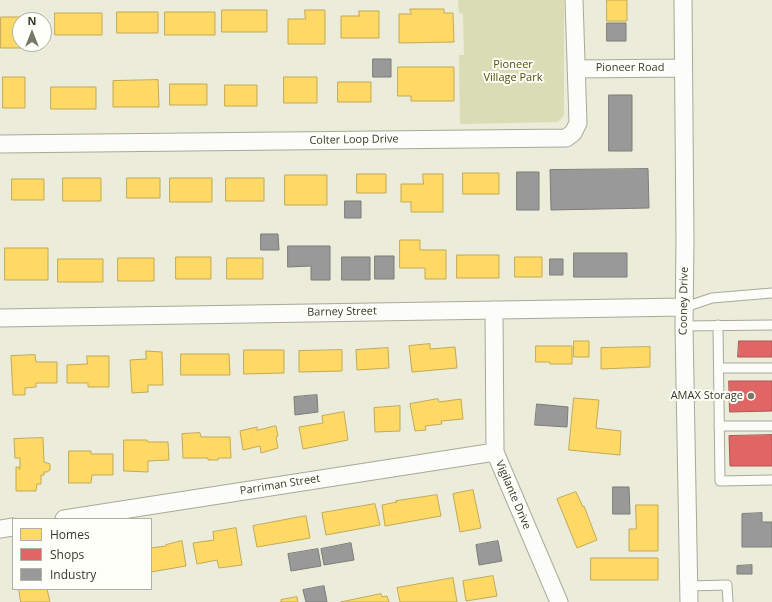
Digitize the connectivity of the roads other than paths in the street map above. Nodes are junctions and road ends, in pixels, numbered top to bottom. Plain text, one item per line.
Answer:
1 (574, 0) edge
2 (683, 0) edge
3 (683, 68) junction
4 (576, 69) junction
5 (0, 144) edge
6 (772, 293) edge
7 (685, 307) junction
8 (494, 310) junction
9 (0, 318) edge
10 (718, 325) junction
11 (772, 325) edge
12 (684, 326) junction
13 (718, 368) junction
14 (772, 368) edge
15 (719, 426) junction
16 (772, 426) edge
17 (495, 452) junction
18 (772, 480) edge
19 (70, 518) edge
20 (12, 527) edge
21 (0, 529) edge
22 (688, 594) edge
23 (559, 602) edge
24 (728, 602) edge

1 - 4 street, Colter Loop Drive
2 - 3 street, Cooney Drive
3 - 4 street, Pioneer Road
3 - 7 street, Cooney Drive
4 - 5 street, Colter Loop Drive
6 - 7 lane
7 - 8 street, Barney Street
7 - 12 street, Cooney Drive
8 - 9 street, Barney Street
8 - 17 street, Vigilante Drive
10 - 11 lane
10 - 12 lane
10 - 13 lane
12 - 22 street, Cooney Drive
13 - 14 lane
13 - 15 lane
15 - 16 lane
15 - 18 lane
17 - 19 street, Parriman Street
17 - 23 street, Vigilante Drive
20 - 21 street
22 - 24 lane

